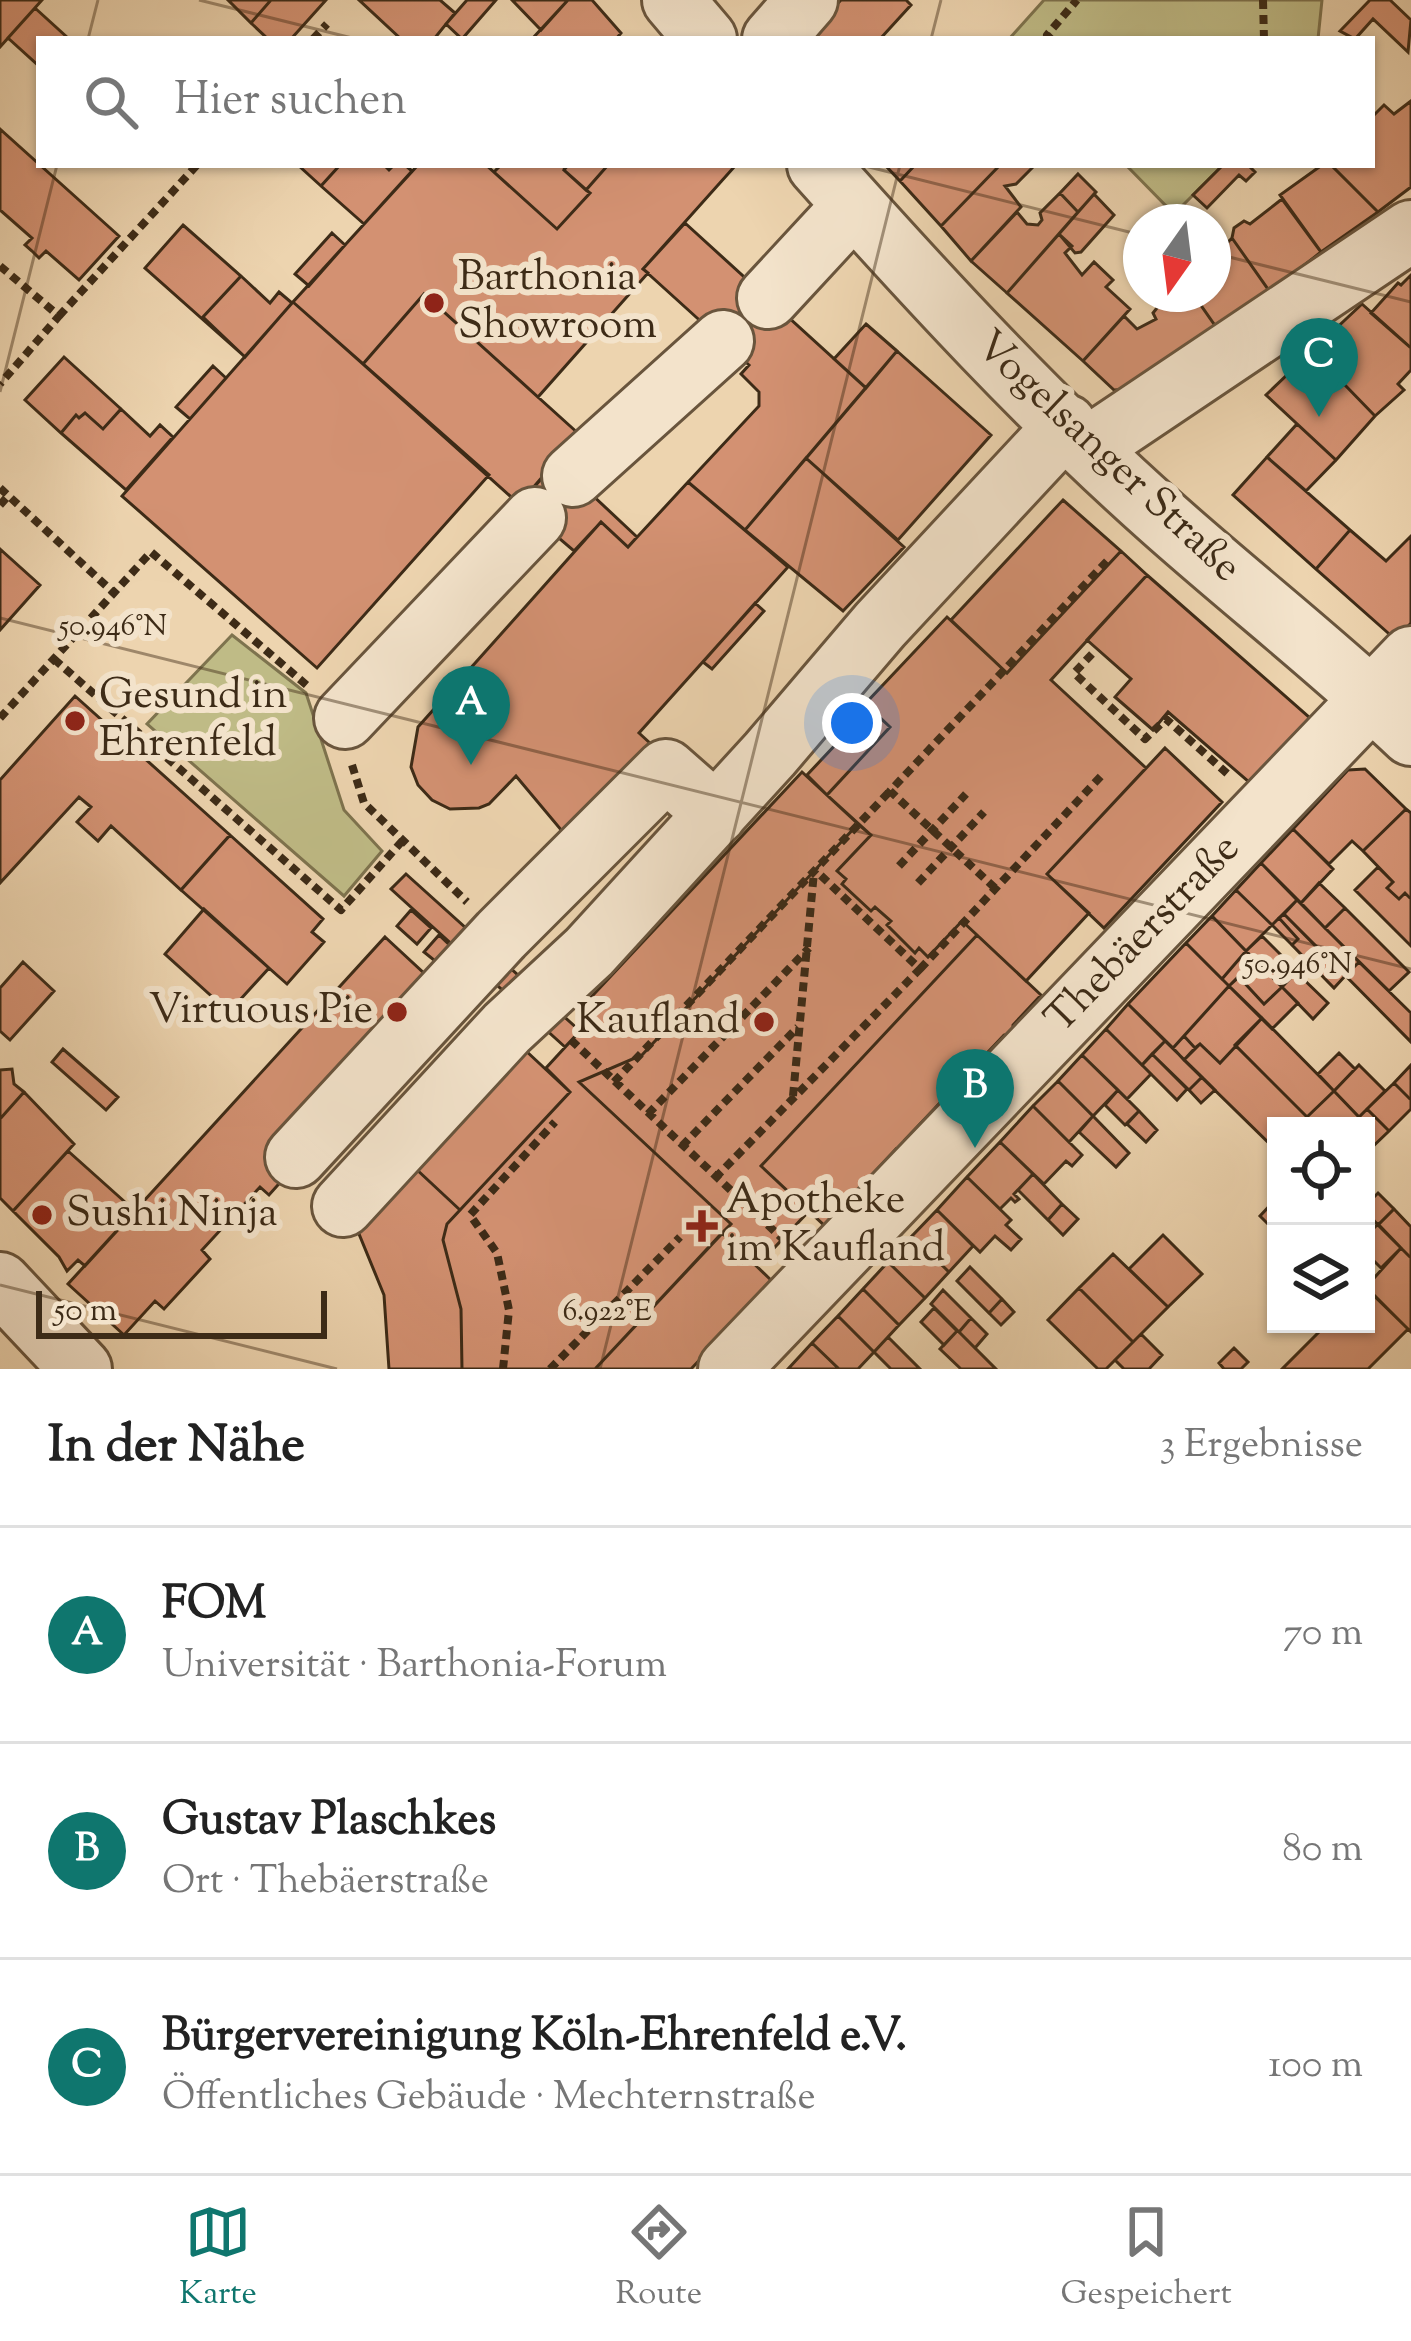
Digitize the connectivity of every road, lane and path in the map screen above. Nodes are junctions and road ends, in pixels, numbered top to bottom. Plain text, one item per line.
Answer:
1 (673, 0) edge
2 (807, 0) edge
3 (1077, 0) edge
4 (1263, 0) edge
5 (327, 24) dead end
6 (316, 36) edge
7 (703, 36) edge
8 (776, 36) edge
9 (1048, 36) edge
10 (1264, 36) edge
11 (194, 168) edge
12 (836, 185) edge
13 (1411, 231) edge
14 (0, 266) edge
15 (767, 298) dead end
16 (58, 316) junction
17 (723, 341) dead end
18 (0, 384) edge
19 (1077, 436) junction
20 (0, 488) edge
21 (8, 496) junction
22 (0, 505) edge
23 (1108, 560) dead end
24 (114, 593) junction
25 (1092, 654) dead end
26 (55, 658) junction
27 (1398, 697) edge
28 (0, 718) edge
29 (345, 718) junction
30 (1103, 774) dead end
31 (1233, 779) dead end
32 (890, 791) junction
33 (966, 794) dead end
34 (984, 812) dead end
35 (716, 814) junction
36 (932, 830) junction
37 (403, 840) junction
38 (951, 848) junction
39 (899, 866) dead end
40 (814, 870) junction
41 (917, 883) dead end
42 (995, 888) junction
43 (501, 935) junction
44 (809, 948) junction
45 (920, 969) junction
46 (801, 1025) junction
47 (571, 1040) dead end
48 (614, 1082) junction
49 (793, 1098) junction
50 (648, 1114) junction
51 (555, 1122) dead end
52 (682, 1146) junction
53 (296, 1157) dead end
54 (716, 1178) junction
55 (343, 1206) dead end
56 (680, 1237) dead end
57 (819, 1274) junction
58 (0, 1283) edge
59 (81, 1369) edge
60 (503, 1369) edge
61 (550, 1369) edge
62 (729, 1369) edge

1 - 7 street
2 - 8 street
3 - 9 path
4 - 10 path
5 - 6 path
11 - 16 path
12 - 15 street
12 - 19 street, Vogelsanger Straße
13 - 19 street
14 - 16 path
16 - 18 path
17 - 29 street
19 - 27 street, Vogelsanger Straße
19 - 35 street
20 - 21 path
21 - 22 path
21 - 24 path
23 - 32 path
24 - 26 path
24 - 29 path
25 - 31 path
26 - 28 path
26 - 37 path
27 - 57 street, Thebäerstraße
29 - 37 path
30 - 42 path
32 - 36 path
32 - 40 path
33 - 36 path
34 - 38 path
35 - 43 street
35 - 55 street
36 - 38 path
36 - 39 path
37 - 43 path
38 - 41 path
38 - 42 path
40 - 44 path
40 - 45 path
40 - 48 path
42 - 45 path
43 - 53 street
44 - 46 path
44 - 50 path
45 - 49 path
46 - 49 path
46 - 52 path
47 - 48 path
48 - 50 path
49 - 54 path
50 - 52 path
51 - 60 path
52 - 54 path
54 - 57 path
56 - 61 path
57 - 62 street, Thebäerstraße
58 - 59 street

